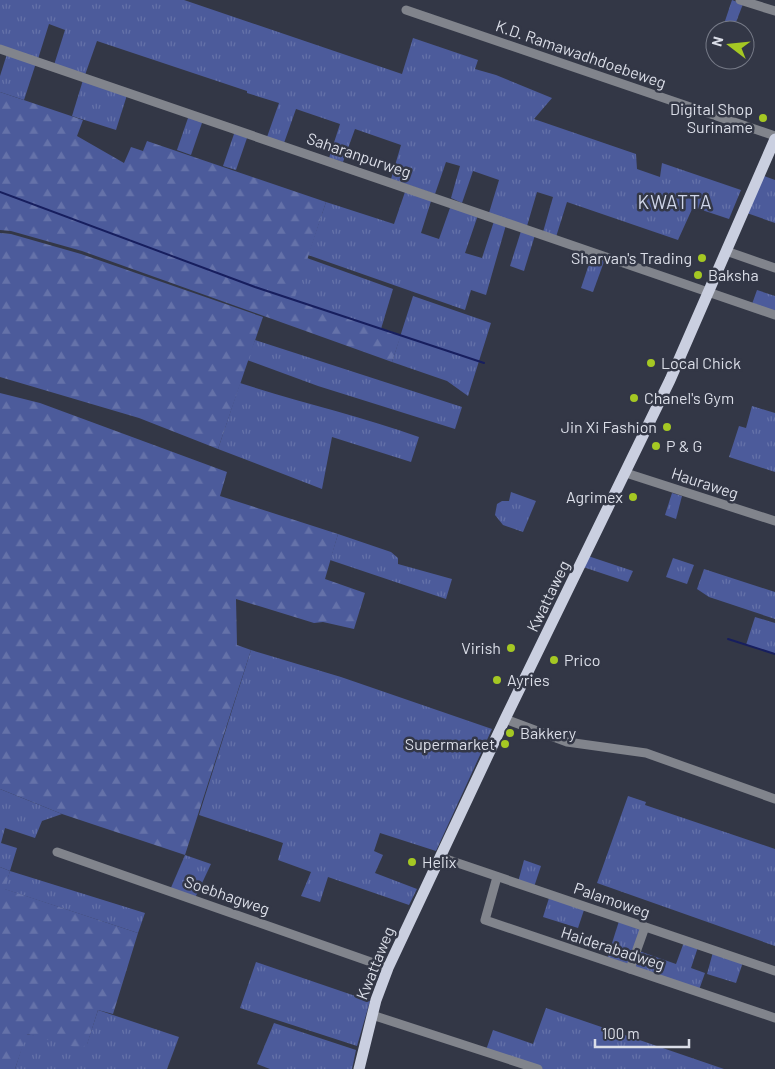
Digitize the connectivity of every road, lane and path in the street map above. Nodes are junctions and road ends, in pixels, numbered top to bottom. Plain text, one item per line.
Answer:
1 (740, 0) edge
2 (406, 10) dead end
3 (775, 12) edge
4 (0, 49) edge
5 (775, 138) edge
6 (726, 251) junction
7 (775, 268) edge
8 (708, 292) junction
9 (775, 314) edge
10 (626, 473) junction
11 (775, 521) edge
12 (506, 719) junction
13 (775, 799) edge
14 (57, 852) dead end
15 (440, 857) junction
16 (497, 877) junction
17 (645, 927) junction
18 (388, 968) junction
19 (630, 969) junction
20 (775, 971) edge
21 (372, 1014) junction
22 (775, 1018) edge
23 (359, 1069) edge
24 (538, 1069) edge

1 - 3 street
2 - 5 street, K.D. Ramawadhdoebeweg
4 - 8 street, Saharanpurweg
5 - 6 main road, Kwattaweg
6 - 7 street
6 - 8 main road, Kwattaweg
8 - 9 street, Saharanpurweg
8 - 10 main road, Kwattaweg
10 - 11 street, Hauraweg
10 - 12 main road, Kwattaweg
12 - 13 street
12 - 15 main road, Kwattaweg
14 - 18 street, Soebhagweg
15 - 16 street, Palamoweg
15 - 18 main road, Kwattaweg
16 - 17 street, Palamoweg
16 - 19 street, Haiderabadweg
17 - 19 street
17 - 20 street, Palamoweg
18 - 21 main road, Kwattaweg
19 - 22 street, Haiderabadweg
21 - 23 main road, Kwattaweg
21 - 24 street

